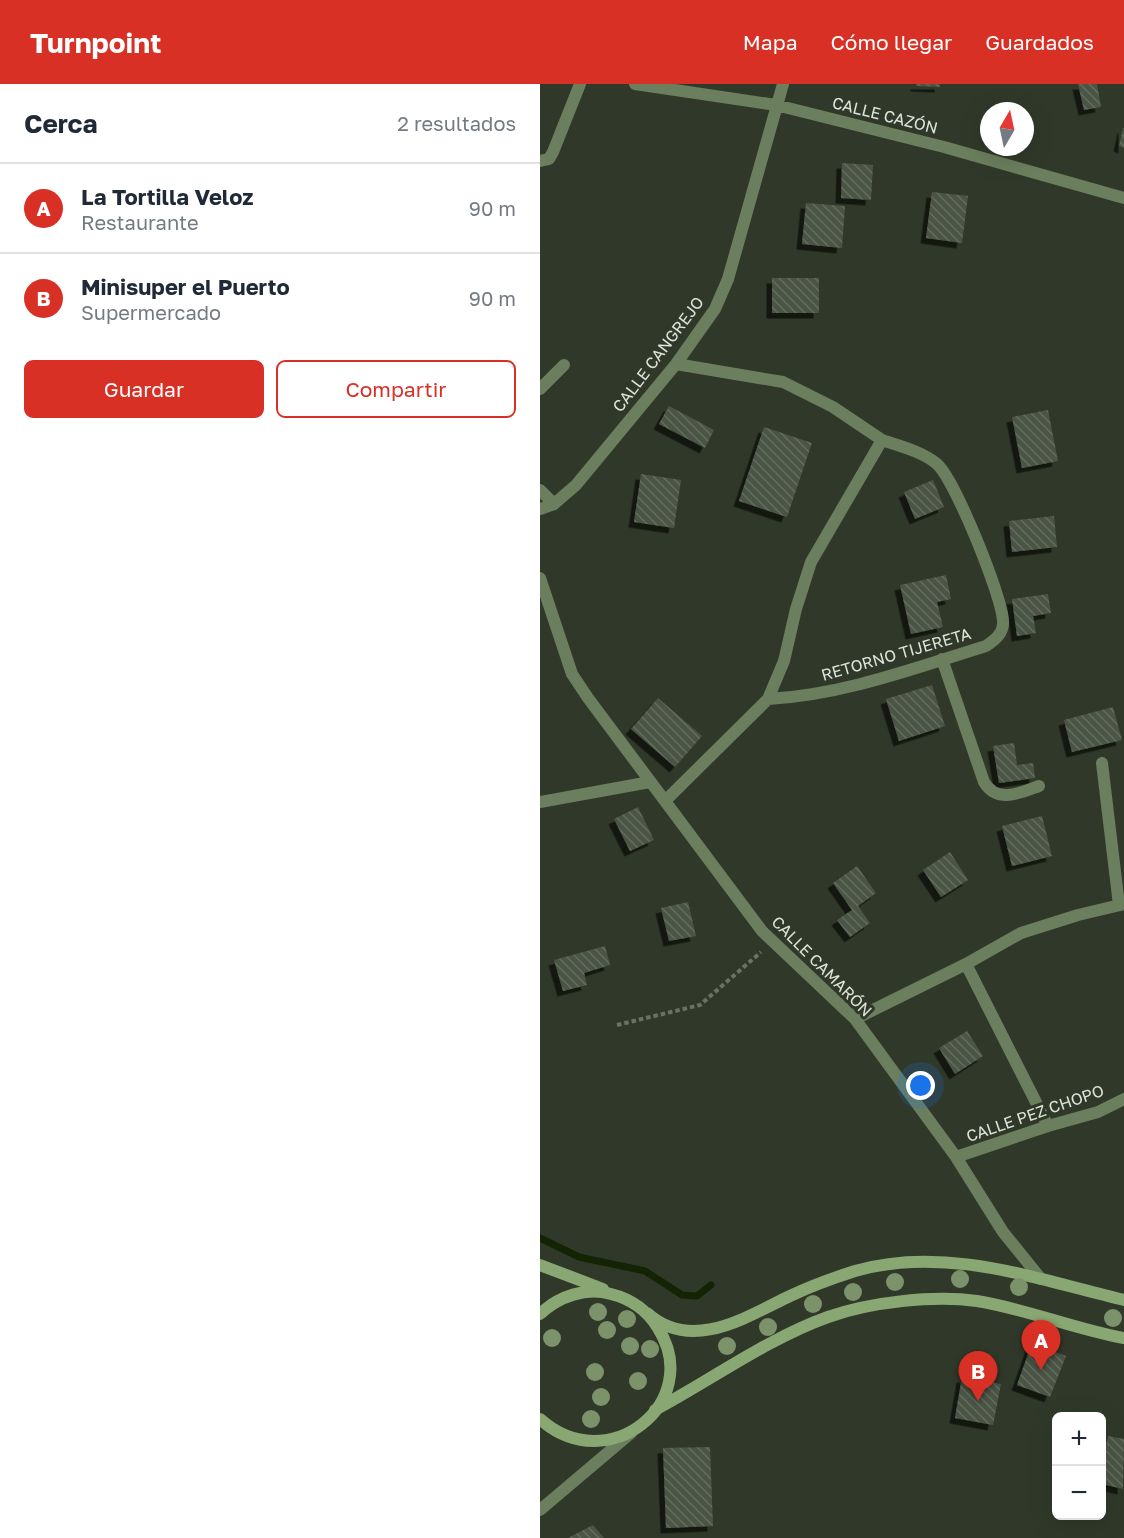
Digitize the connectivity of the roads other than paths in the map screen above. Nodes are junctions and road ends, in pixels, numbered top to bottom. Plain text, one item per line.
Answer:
1 (580, 84) edge
2 (635, 84) edge
3 (783, 84) edge
4 (776, 105) junction
5 (540, 161) edge
6 (1124, 198) edge
7 (676, 363) junction
8 (564, 365) dead end
9 (540, 388) edge
10 (882, 440) junction
11 (540, 490) edge
12 (554, 504) junction
13 (540, 509) edge
14 (540, 579) edge
15 (942, 659) junction
16 (768, 699) junction
17 (1102, 763) dead end
18 (650, 782) junction
19 (1039, 786) dead end
20 (665, 801) junction
21 (540, 802) edge
22 (1121, 904) edge
23 (966, 964) junction
24 (855, 1019) junction
25 (1124, 1098) edge
26 (1048, 1126) junction
27 (956, 1157) junction
28 (540, 1264) edge
29 (1041, 1279) junction
30 (621, 1296) junction
31 (1124, 1300) edge
32 (647, 1313) junction
33 (540, 1314) edge
34 (1124, 1338) edge
35 (655, 1410) junction
36 (540, 1419) edge
37 (635, 1430) junction
38 (540, 1510) edge

1 - 5 street
2 - 4 street, CALLE CAZÓN
3 - 4 street, CALLE CANGREJO
4 - 6 street, CALLE CAZÓN
4 - 7 street, CALLE CANGREJO
7 - 10 street, RETORNO TIJERETA
7 - 12 street, CALLE CANGREJO
8 - 9 street
10 - 15 street, RETORNO TIJERETA
10 - 16 street
11 - 12 street
12 - 13 street, CALLE CANGREJO
14 - 18 street, CALLE CAMARÓN
15 - 16 street, RETORNO TIJERETA
15 - 19 street
16 - 20 street
17 - 22 street
18 - 20 street, CALLE CAMARÓN
18 - 21 street
20 - 24 street, CALLE CAMARÓN
22 - 23 street
23 - 24 street
23 - 26 street
24 - 27 street, CALLE CAMARÓN
25 - 26 street, CALLE PEZ CHOPO
26 - 27 street, CALLE PEZ CHOPO
27 - 29 street, CALLE CAMARÓN
28 - 30 street
29 - 31 street
29 - 32 street
30 - 32 street
30 - 33 street
32 - 35 street
34 - 35 street
35 - 37 street
36 - 37 street
37 - 38 street

